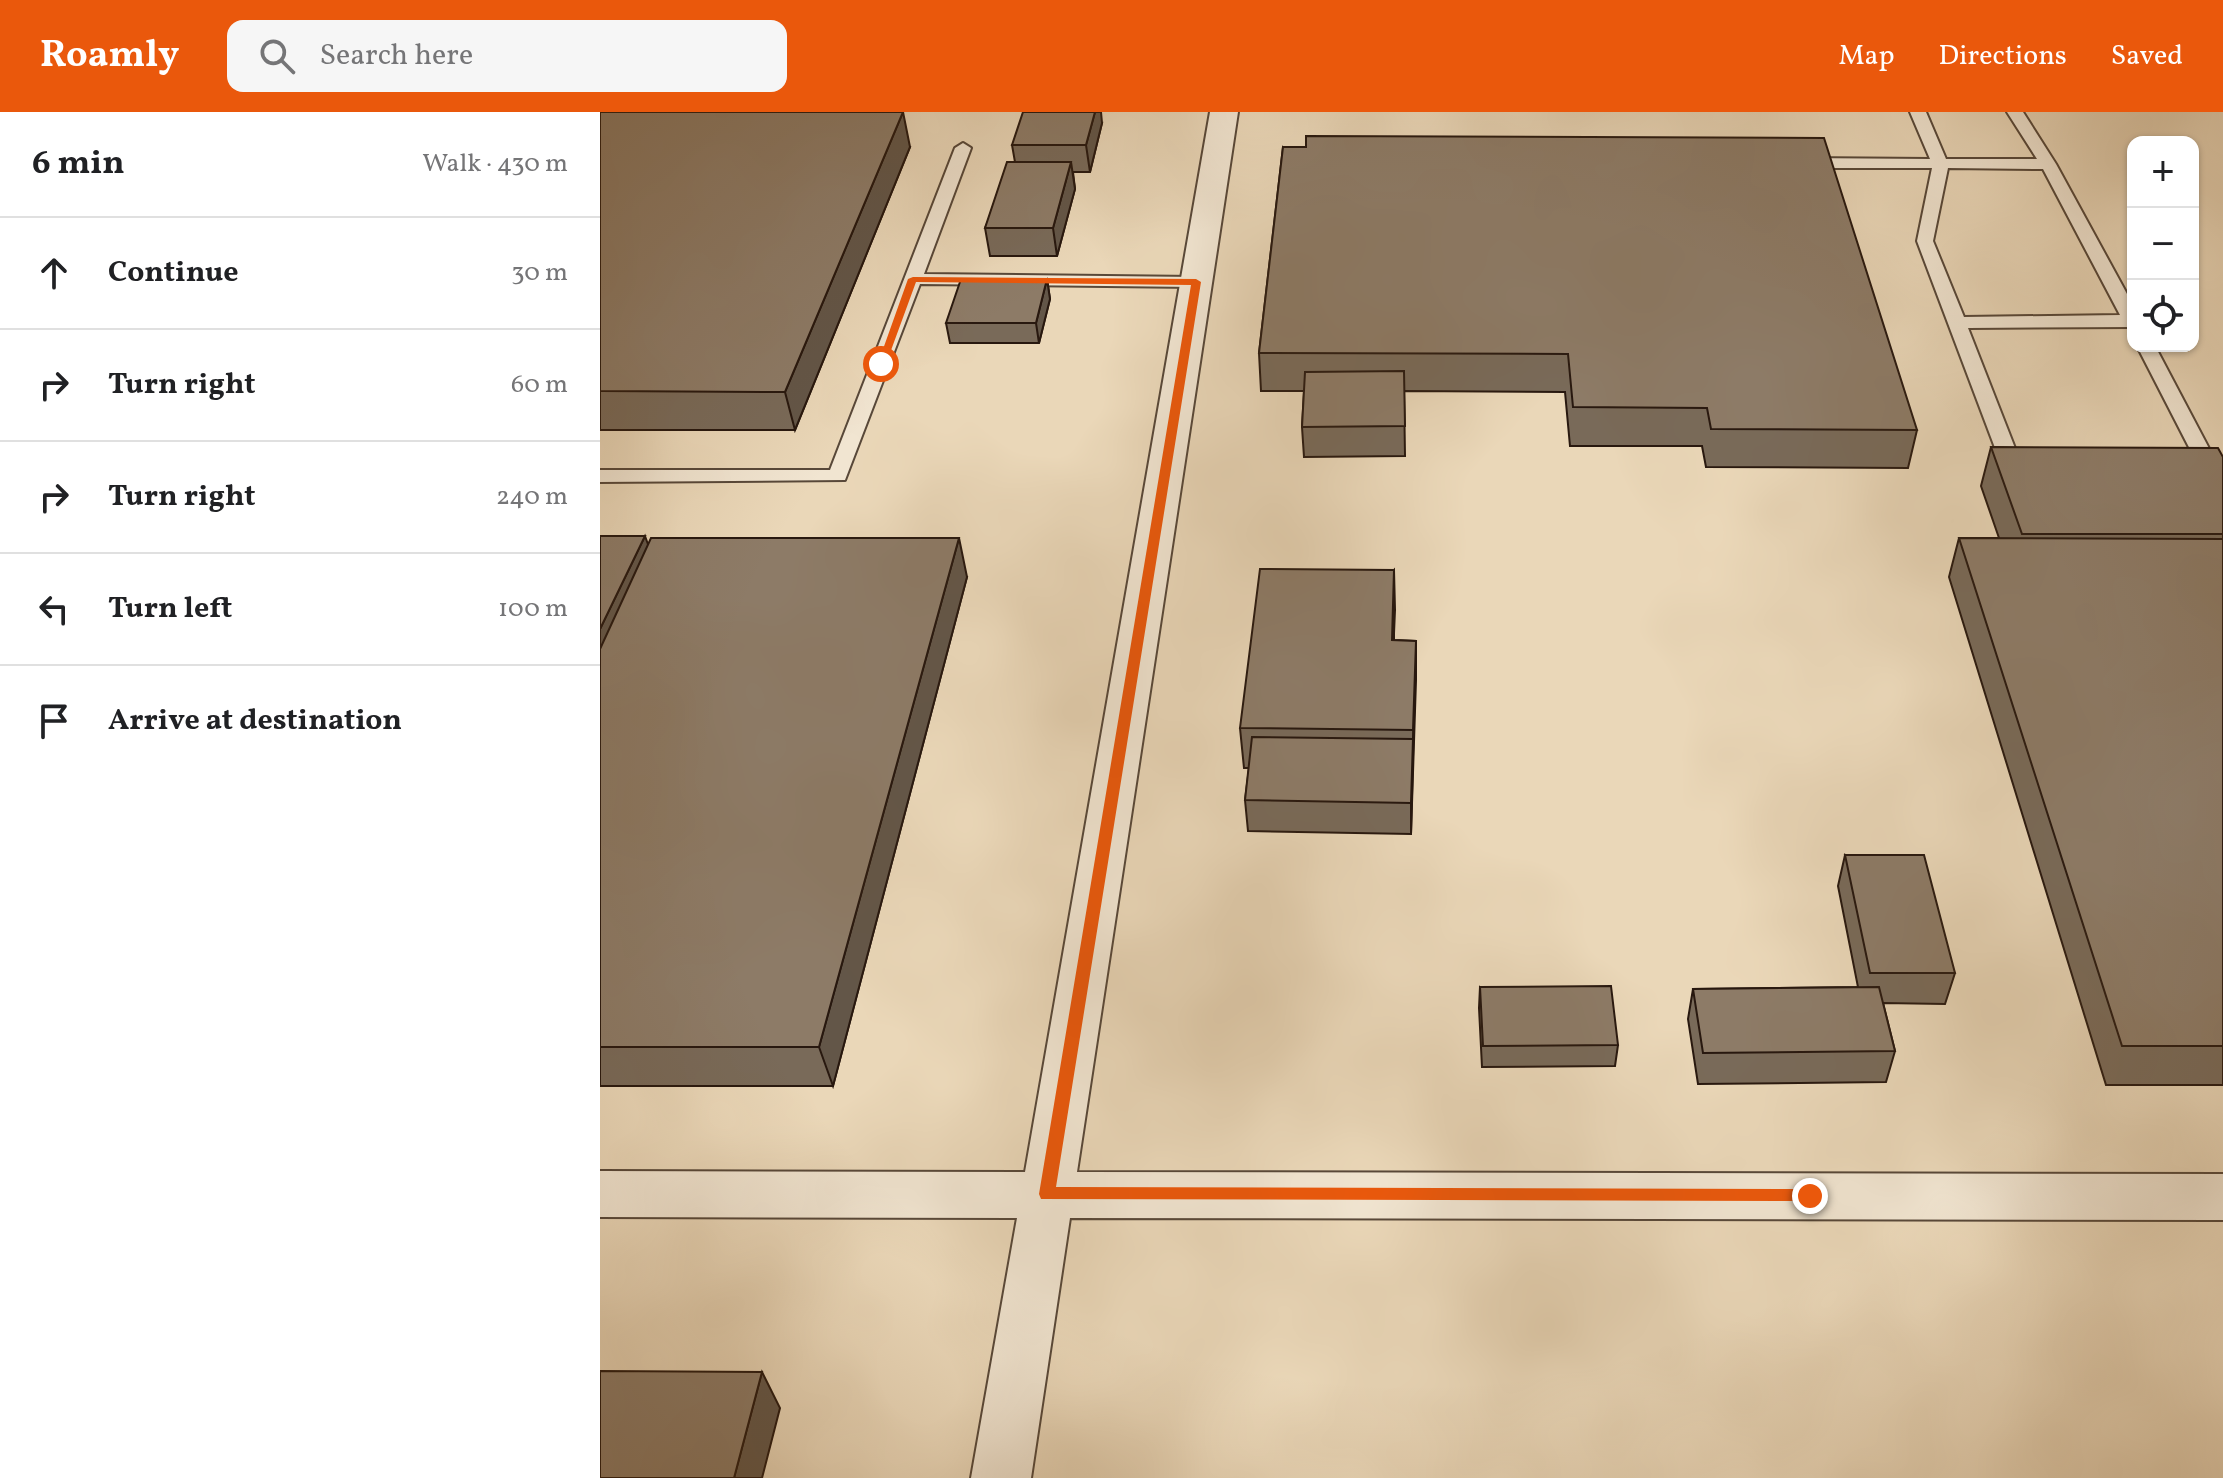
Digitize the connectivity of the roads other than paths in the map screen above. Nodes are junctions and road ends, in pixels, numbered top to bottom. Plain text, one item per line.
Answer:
1 (1224, 112) edge
2 (1918, 112) edge
3 (2015, 112) edge
4 (963, 148) dead end
5 (1784, 163) edge
6 (2048, 164) junction
7 (1941, 165) junction
8 (913, 279) junction
9 (1196, 282) junction
10 (2127, 310) edge
11 (2127, 321) edge
12 (1956, 323) junction
13 (2149, 352) edge
14 (2010, 461) edge
15 (600, 476) edge
16 (2223, 494) edge
17 (600, 1194) edge
18 (1047, 1194) junction
19 (2223, 1197) edge
20 (1001, 1478) edge

1 - 9 street
2 - 7 lane
3 - 6 lane
4 - 8 lane
5 - 7 lane
6 - 7 lane
6 - 10 lane
7 - 12 lane
8 - 9 lane
8 - 15 lane
9 - 18 street
11 - 12 lane
12 - 14 lane
13 - 16 lane
17 - 18 street
18 - 19 street
18 - 20 street

